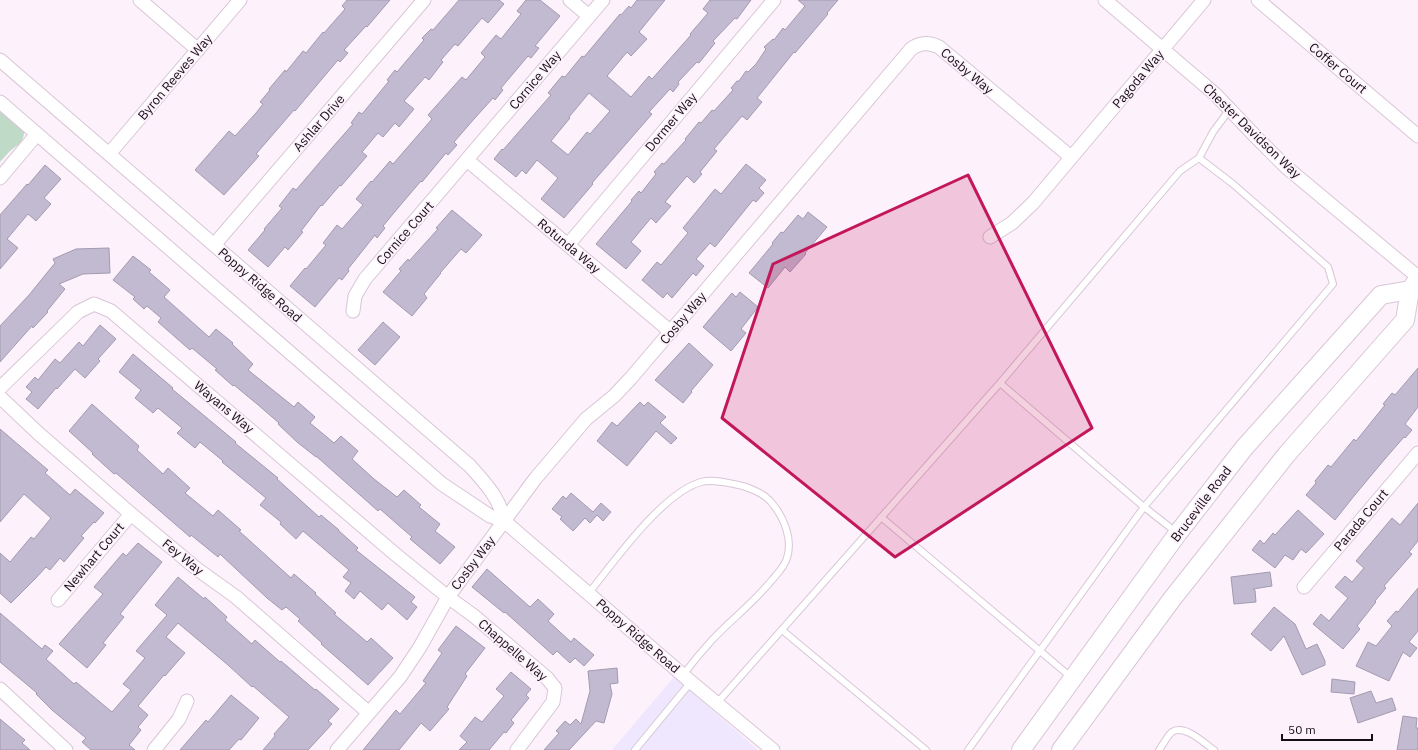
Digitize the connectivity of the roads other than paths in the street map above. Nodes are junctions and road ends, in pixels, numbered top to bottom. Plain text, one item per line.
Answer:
1 (140, 0) edge
2 (240, 0) edge
3 (424, 0) edge
4 (570, 0) edge
5 (603, 0) edge
6 (774, 0) edge
7 (1105, 0) edge
8 (1204, 0) edge
9 (1258, 0) edge
10 (590, 16) junction
11 (1163, 49) junction
12 (198, 50) junction
13 (0, 60) edge
14 (0, 102) edge
15 (1230, 108) junction
16 (37, 134) junction
17 (1418, 136) edge
18 (109, 154) junction
19 (1071, 157) junction
20 (1199, 158) junction
21 (467, 160) junction
22 (0, 178) edge
23 (990, 237) dead end
24 (214, 245) junction
25 (568, 245) junction
26 (1415, 283) edge
27 (353, 311) dead end
28 (671, 332) junction
29 (1000, 383) junction
30 (0, 388) edge
31 (0, 397) edge
32 (1417, 455) edge
33 (1144, 507) junction
34 (131, 514) junction
35 (881, 517) junction
36 (504, 521) junction
37 (1178, 533) junction
38 (1304, 587) dead end
39 (588, 594) junction
40 (448, 597) junction
41 (58, 600) dead end
42 (782, 630) junction
43 (1041, 652) junction
44 (687, 678) junction
45 (1073, 678) junction
46 (0, 689) edge
47 (187, 701) dead end
48 (717, 703) junction
49 (369, 713) junction
50 (66, 750) edge
51 (154, 750) edge
52 (337, 750) edge
53 (517, 750) edge
54 (635, 750) edge
55 (772, 750) edge
56 (926, 750) edge
57 (968, 750) edge
58 (1021, 750) edge
59 (1061, 750) edge
60 (1159, 750) edge
61 (1214, 750) edge

1 - 12 street
2 - 12 street, Byron Reeves Way
3 - 24 street, Ashlar Drive
4 - 10 street
5 - 10 street, Cornice Way
6 - 25 street, Dormer Way
7 - 11 street, Chester Davidson Way
8 - 11 street, Pagoda Way
9 - 17 street, Coffer Court
10 - 21 street, Cornice Way
11 - 15 street, Chester Davidson Way
11 - 19 street, Pagoda Way
12 - 18 street, Byron Reeves Way
13 - 18 street, Poppy Ridge Road
14 - 16 street, Poppy Ridge Road
15 - 20 lane
15 - 26 street, Chester Davidson Way
16 - 22 street
16 - 36 street, Poppy Ridge Road
18 - 24 street, Poppy Ridge Road
19 - 23 street, Pagoda Way
19 - 28 street, Cosby Way
20 - 29 lane
20 - 33 lane
21 - 25 street, Rotunda Way
21 - 27 street, Cornice Court
24 - 36 street, Poppy Ridge Road
25 - 28 street, Rotunda Way
26 - 37 main road, Bruceville Road
26 - 59 main road
28 - 36 street, Cosby Way
29 - 33 lane
29 - 35 lane
30 - 40 street, Wayans Way
31 - 34 street, Fey Way
32 - 38 street, Parada Court
33 - 37 lane
33 - 43 lane
34 - 41 street, Newhart Court
34 - 49 street, Fey Way
35 - 42 lane
35 - 43 lane
36 - 39 street, Poppy Ridge Road
36 - 40 street, Cosby Way
37 - 45 main road, Bruceville Road
39 - 44 street, Poppy Ridge Road
39 - 44 lane
40 - 49 street, Cosby Way
40 - 53 street, Chappelle Way
42 - 48 lane
42 - 56 lane
43 - 45 lane
43 - 57 lane
44 - 48 street, Poppy Ridge Road
44 - 54 lane
45 - 58 main road, Bruceville Road
46 - 50 street
47 - 51 street
48 - 55 street, Poppy Ridge Road
49 - 52 street, Cosby Way
60 - 61 lane

